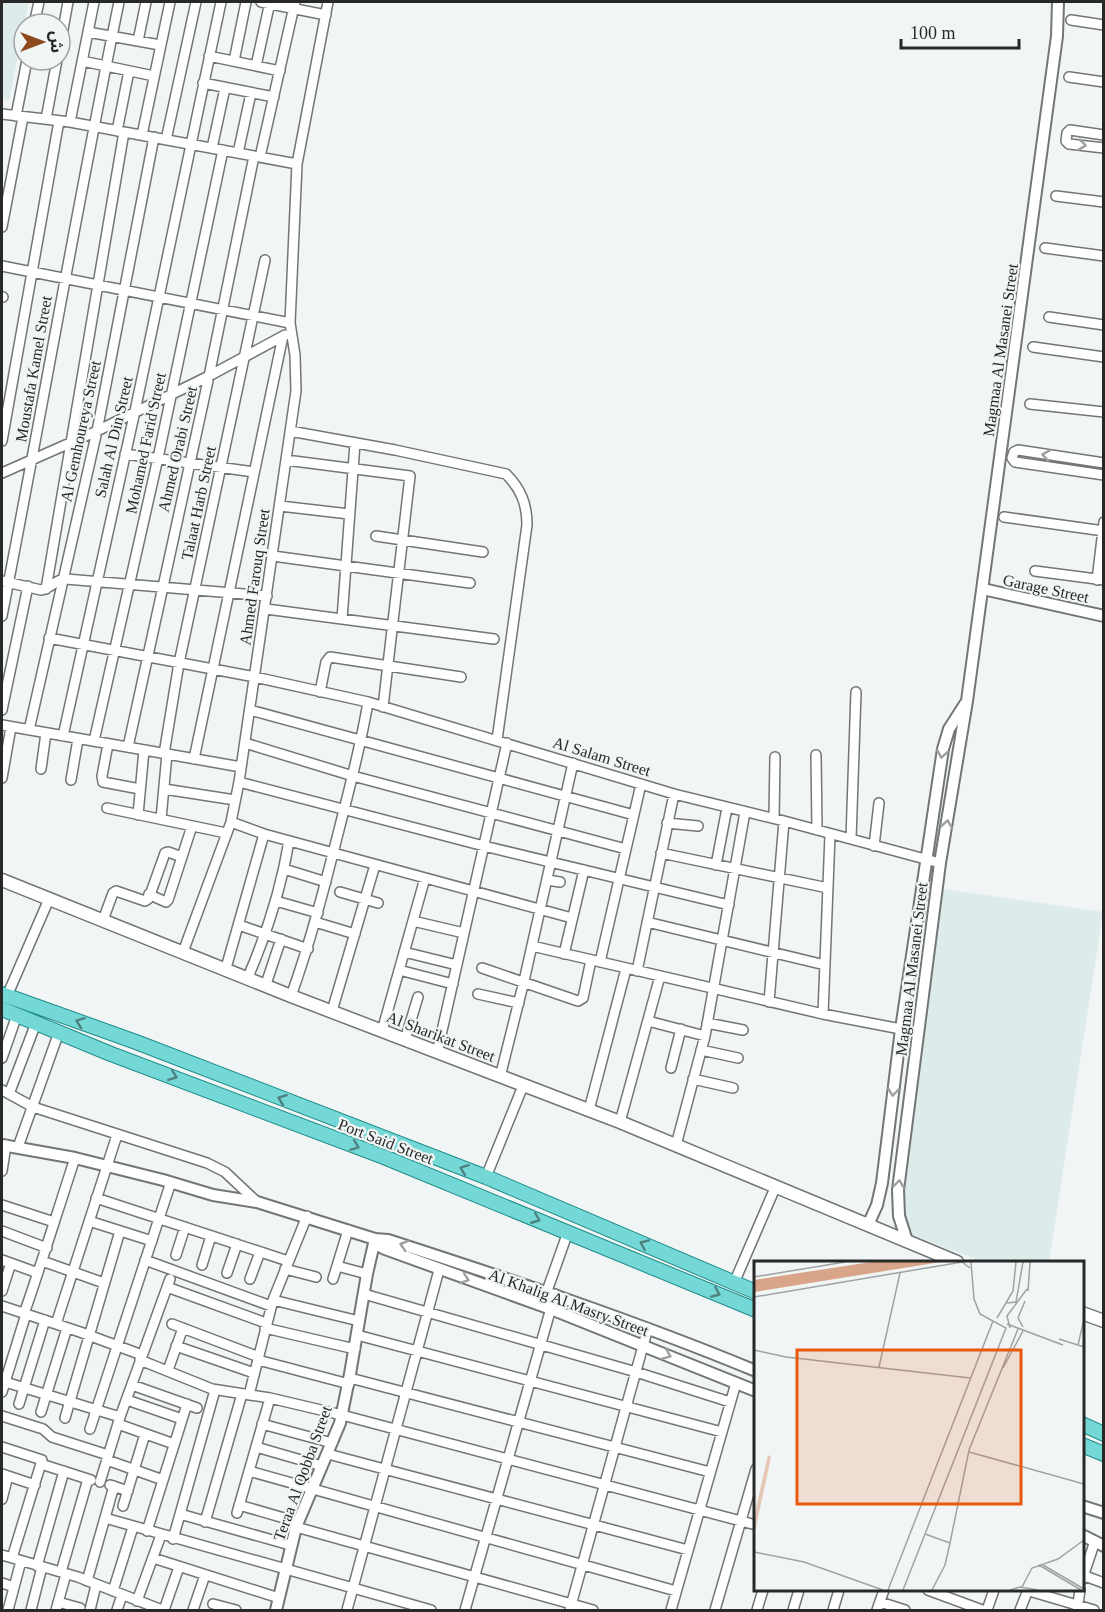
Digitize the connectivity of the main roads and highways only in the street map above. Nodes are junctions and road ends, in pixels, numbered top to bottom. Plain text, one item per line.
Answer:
1 (2, 880) edge
2 (4, 995) edge
3 (2, 1009) edge
4 (113, 1034) junction
5 (136, 1042) junction
6 (111, 1054) junction
7 (134, 1062) junction
8 (952, 1261) edge
9 (754, 1291) edge
10 (754, 1309) edge
11 (1084, 1313) edge
12 (1104, 1321) edge
13 (1093, 1429) edge
14 (1086, 1446) edge
15 (1104, 1454) edge

1 - 8 main road, Al Sharikat Street
4 -> 2 main road, Port Said Street
3 - 6 main road, Port Said Street
4 - 5 main road, Port Said Street
4 - 6 main road
5 - 7 main road
9 -> 5 main road, Port Said Street
6 - 7 main road, Port Said Street
7 -> 10 main road, Port Said Street
11 - 12 main road
13 - 14 main road
14 - 15 main road

